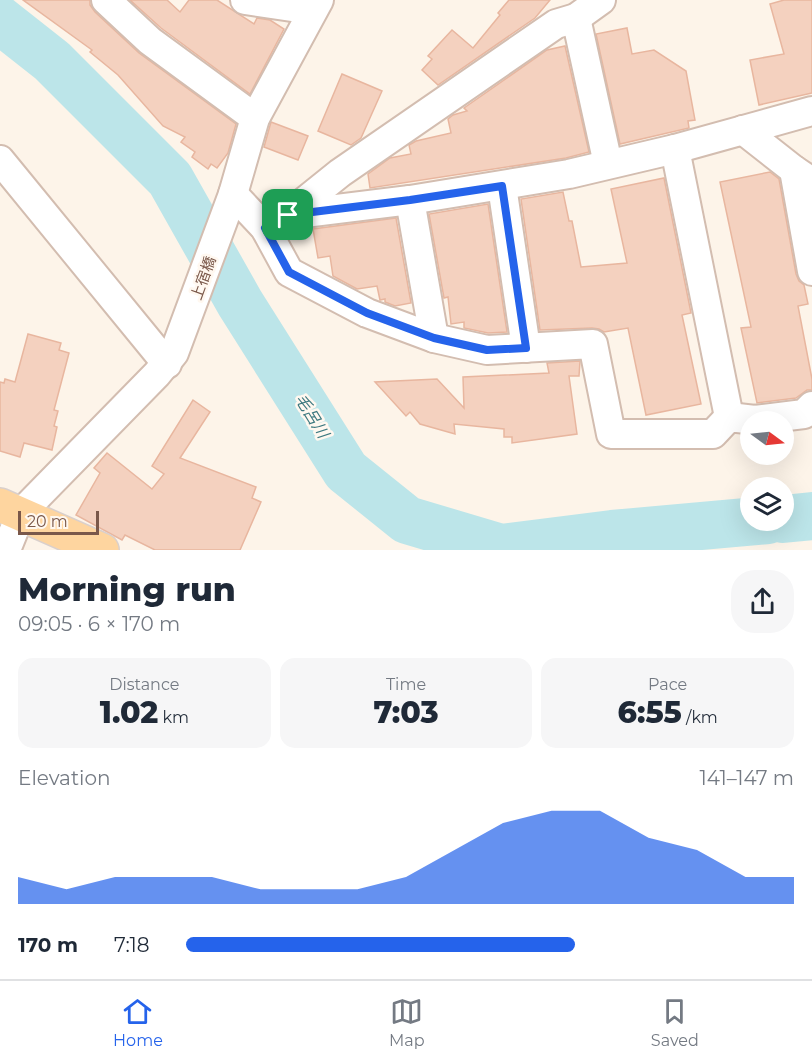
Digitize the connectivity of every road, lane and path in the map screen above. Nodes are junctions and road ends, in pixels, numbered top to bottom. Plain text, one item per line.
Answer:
1 (106, 0) edge
2 (245, 0) edge
3 (601, 0) edge
4 (315, 5) edge
5 (576, 18) junction
6 (812, 111) edge
7 (255, 118) junction
8 (743, 130) junction
9 (675, 149) junction
10 (0, 160) edge
11 (608, 164) junction
12 (803, 176) edge
13 (502, 186) junction
14 (410, 200) junction
15 (230, 205) junction
16 (277, 221) junction
17 (812, 271) edge
18 (434, 338) junction
19 (526, 348) junction
20 (173, 352) junction
21 (812, 406) edge
22 (729, 417) junction
23 (10, 509) edge
24 (6, 550) edge
25 (102, 550) edge

1 - 7 street
2 - 4 street
3 - 5 street
4 - 7 street, 上宿橋
5 - 11 street
5 - 16 street
6 - 8 street
7 - 15 street, 上宿橋
8 - 9 street
8 - 12 street
9 - 11 street
9 - 22 street
10 - 20 street
11 - 13 street
12 - 17 street
13 - 14 street
13 - 19 street
14 - 16 street
14 - 18 street
15 - 16 street
15 - 20 street, 上宿橋
16 - 18 street
18 - 19 street
19 - 22 street
20 - 23 street
21 - 22 street
23 - 24 street
23 - 25 main road

